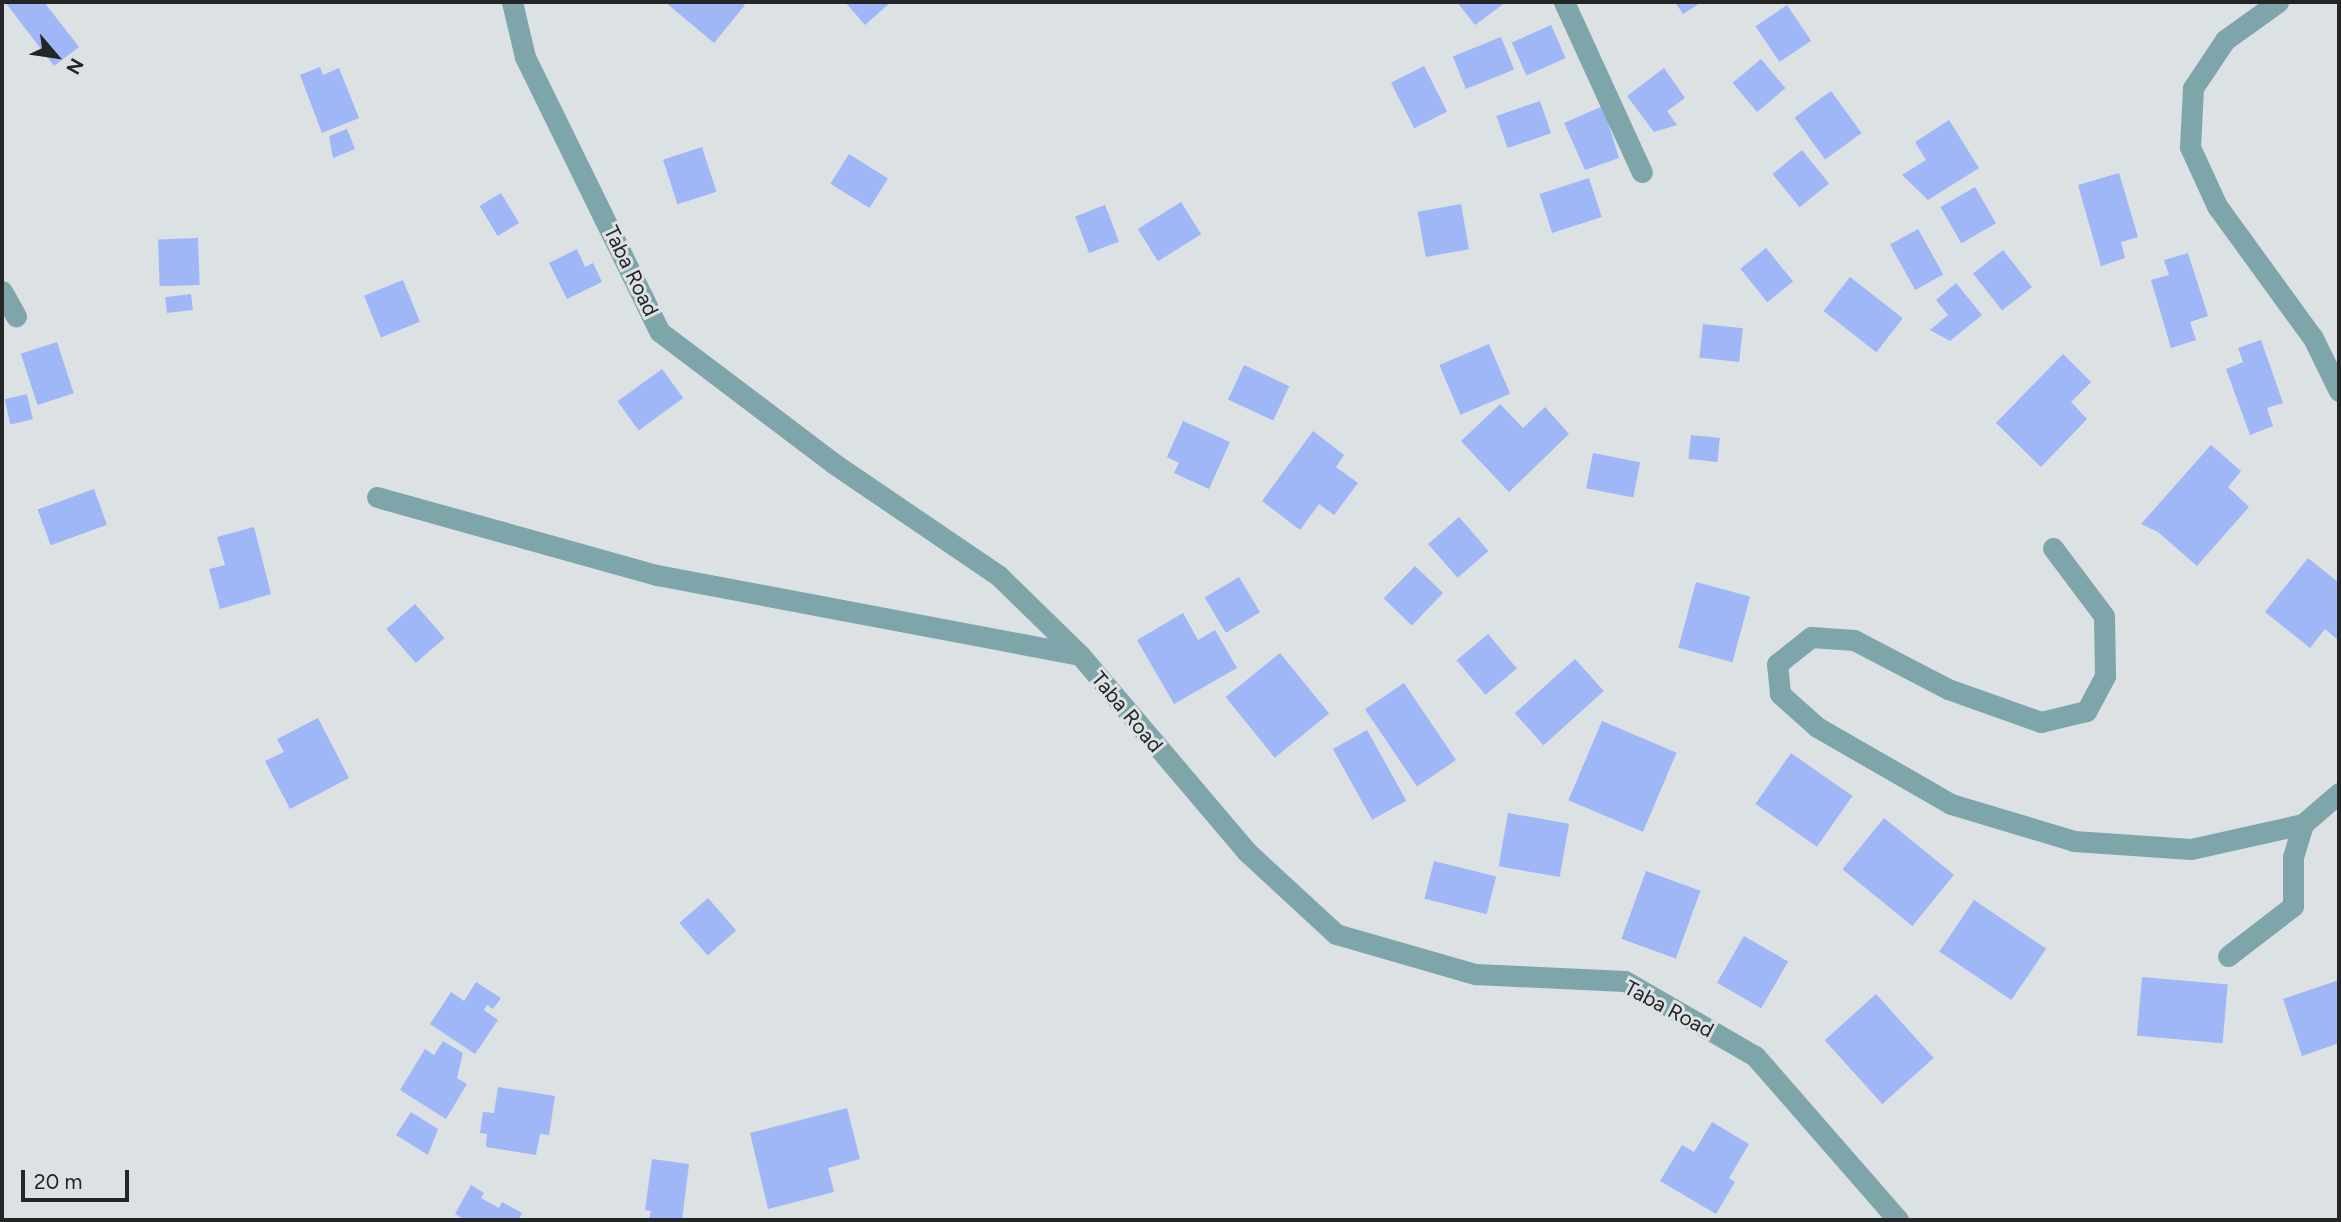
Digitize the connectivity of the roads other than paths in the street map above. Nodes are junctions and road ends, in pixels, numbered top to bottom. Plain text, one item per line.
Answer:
1 (512, 2) edge
2 (1564, 2) edge
3 (2278, 2) edge
4 (1642, 172) dead end
5 (2, 291) edge
6 (16, 316) dead end
7 (2339, 391) edge
8 (377, 497) dead end
9 (2053, 548) dead end
10 (1080, 655) junction
11 (2339, 793) edge
12 (2303, 824) junction
13 (2228, 956) dead end
14 (1898, 1220) edge

1 - 10 street, Taba Road
2 - 4 street
3 - 7 street
5 - 6 street
8 - 10 street
9 - 12 street
10 - 14 street, Taba Road
11 - 12 street
12 - 13 street

